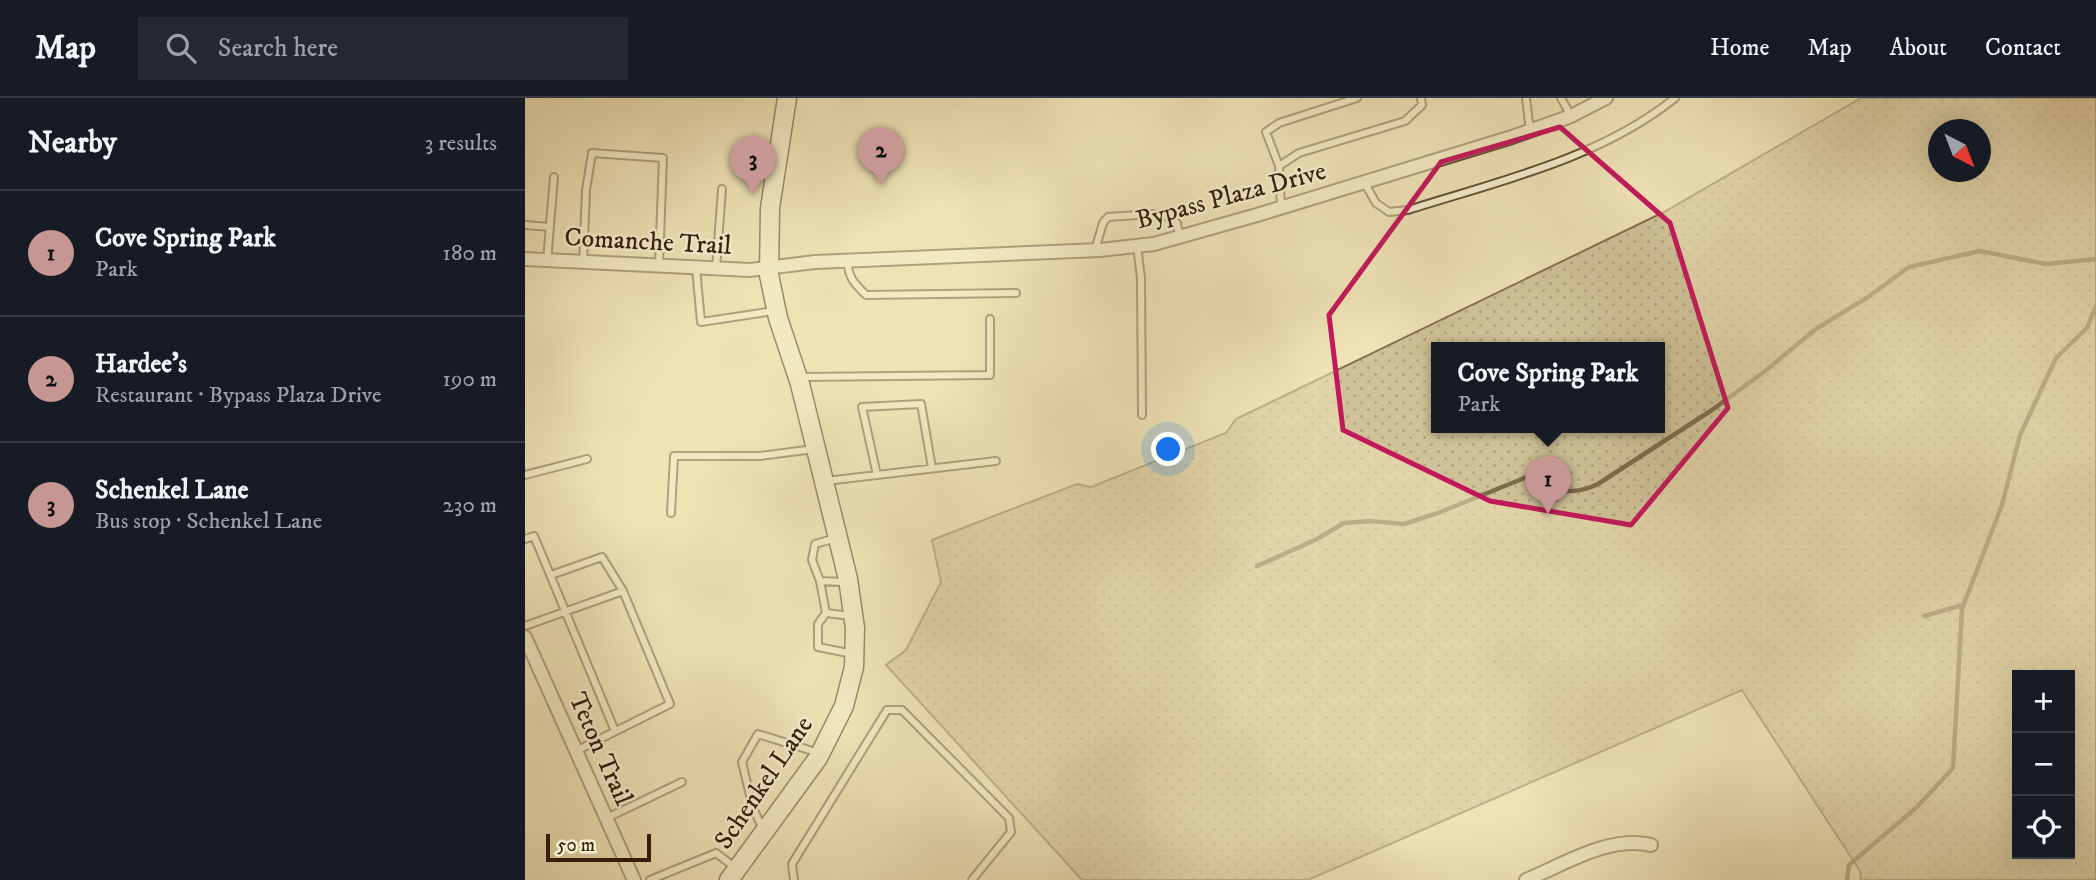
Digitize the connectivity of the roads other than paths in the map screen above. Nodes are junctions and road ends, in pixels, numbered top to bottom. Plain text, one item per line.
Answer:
1 (787, 98) edge
2 (1357, 98) edge
3 (1421, 98) edge
4 (1526, 98) edge
5 (1561, 98) edge
6 (1607, 98) edge
7 (1675, 98) edge
8 (1571, 116) junction
9 (1530, 131) junction
10 (1279, 166) junction
11 (554, 177) dead end
12 (1364, 182) junction
13 (722, 189) dead end
14 (1281, 208) junction
15 (525, 225) edge
16 (549, 227) junction
17 (1179, 238) junction
18 (1137, 246) junction
19 (1095, 250) junction
20 (525, 259) edge
21 (848, 260) junction
22 (547, 261) junction
23 (583, 263) junction
24 (659, 267) junction
25 (696, 268) junction
26 (769, 268) junction
27 (716, 269) junction
28 (1016, 293) dead end
29 (776, 311) junction
30 (990, 319) dead end
31 (798, 377) junction
32 (1142, 415) dead end
33 (816, 449) junction
34 (587, 459) dead end
35 (996, 461) dead end
36 (932, 468) junction
37 (525, 475) edge
38 (877, 475) junction
39 (824, 482) junction
40 (671, 513) dead end
41 (838, 537) junction
42 (525, 540) edge
43 (551, 575) junction
44 (820, 582) junction
45 (849, 583) junction
46 (623, 591) junction
47 (566, 611) junction
48 (826, 613) junction
49 (854, 617) junction
50 (525, 626) edge
51 (525, 637) edge
52 (853, 654) junction
53 (615, 731) junction
54 (576, 751) junction
55 (820, 753) junction
56 (682, 782) dead end
57 (607, 818) junction
58 (765, 833) junction
59 (1651, 845) dead end
60 (733, 875) edge
61 (634, 880) edge
62 (650, 880) edge
63 (794, 880) edge
64 (972, 880) edge
65 (1526, 880) edge

1 - 26 street, Schenkel Lane
2 - 10 lane
3 - 10 lane
4 - 9 lane
5 - 8 lane
6 - 8 street, Bypass Plaza Drive
7 - 12 lane
8 - 9 street, Bypass Plaza Drive
9 - 12 street, Bypass Plaza Drive
10 - 14 lane
11 - 16 lane
12 - 14 street, Bypass Plaza Drive
13 - 27 lane
14 - 17 street, Bypass Plaza Drive
15 - 16 lane
16 - 22 lane
17 - 18 street, Bypass Plaza Drive
17 - 19 lane
18 - 19 street, Bypass Plaza Drive
18 - 32 lane
19 - 21 street, Bypass Plaza Drive
20 - 22 street, Comanche Trail
21 - 26 street, Bypass Plaza Drive
21 - 28 lane
22 - 23 street, Comanche Trail
23 - 24 street, Comanche Trail
23 - 24 lane
24 - 25 street, Comanche Trail
25 - 27 street, Comanche Trail
25 - 29 lane
26 - 27 street, Comanche Trail
26 - 29 street, Schenkel Lane
29 - 31 street, Schenkel Lane
30 - 31 lane
31 - 33 street, Schenkel Lane
33 - 39 street, Schenkel Lane
33 - 40 lane
34 - 37 lane
35 - 36 lane
36 - 38 lane
36 - 38 lane
38 - 39 lane
39 - 41 street, Schenkel Lane
41 - 44 lane
41 - 45 street, Schenkel Lane
42 - 43 lane
43 - 46 lane
43 - 47 lane
44 - 45 lane
44 - 48 lane
45 - 49 street, Schenkel Lane
46 - 47 lane
46 - 53 lane
47 - 50 lane
47 - 53 lane
48 - 49 lane
48 - 52 lane
49 - 52 street, Schenkel Lane
51 - 54 street, Teton Trail
52 - 55 street, Schenkel Lane
53 - 54 lane
54 - 57 street, Teton Trail
55 - 58 street, Schenkel Lane
55 - 58 lane
56 - 57 lane
57 - 61 street, Teton Trail
58 - 60 street, Schenkel Lane
59 - 65 street
60 - 62 lane
63 - 64 lane

